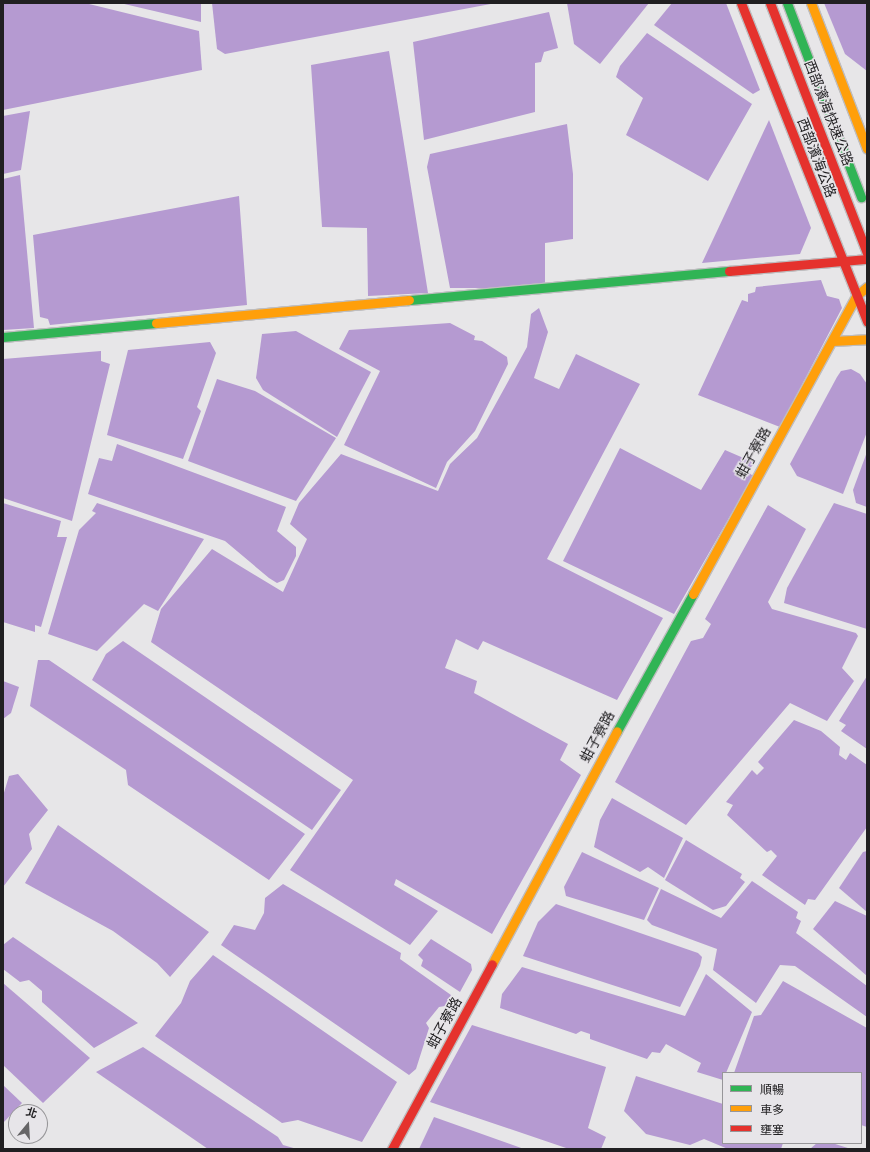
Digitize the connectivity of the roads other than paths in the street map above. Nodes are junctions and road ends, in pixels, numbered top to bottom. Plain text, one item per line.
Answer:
1 (741, 3) edge
2 (770, 3) edge
3 (787, 3) edge
4 (811, 3) edge
5 (867, 150) edge
6 (864, 205) dead end
7 (867, 253) edge
8 (867, 259) edge
9 (841, 261) junction
10 (867, 287) edge
11 (857, 295) junction
12 (867, 322) edge
13 (3, 337) edge
14 (867, 339) edge
15 (832, 341) junction
16 (392, 1149) edge

1 - 9 main road, 西部濱海公路
2 - 7 main road, 西部濱海快速公路
3 - 6 main road, 西部濱海快速公路
4 - 5 main road
8 - 9 main road
9 - 11 main road, 西部濱海公路
9 - 13 main road
10 - 11 main road
11 - 12 main road, 西部濱海公路
11 - 15 main road, 蚶子寮路
14 - 15 main road
15 - 16 main road, 蚶子寮路

